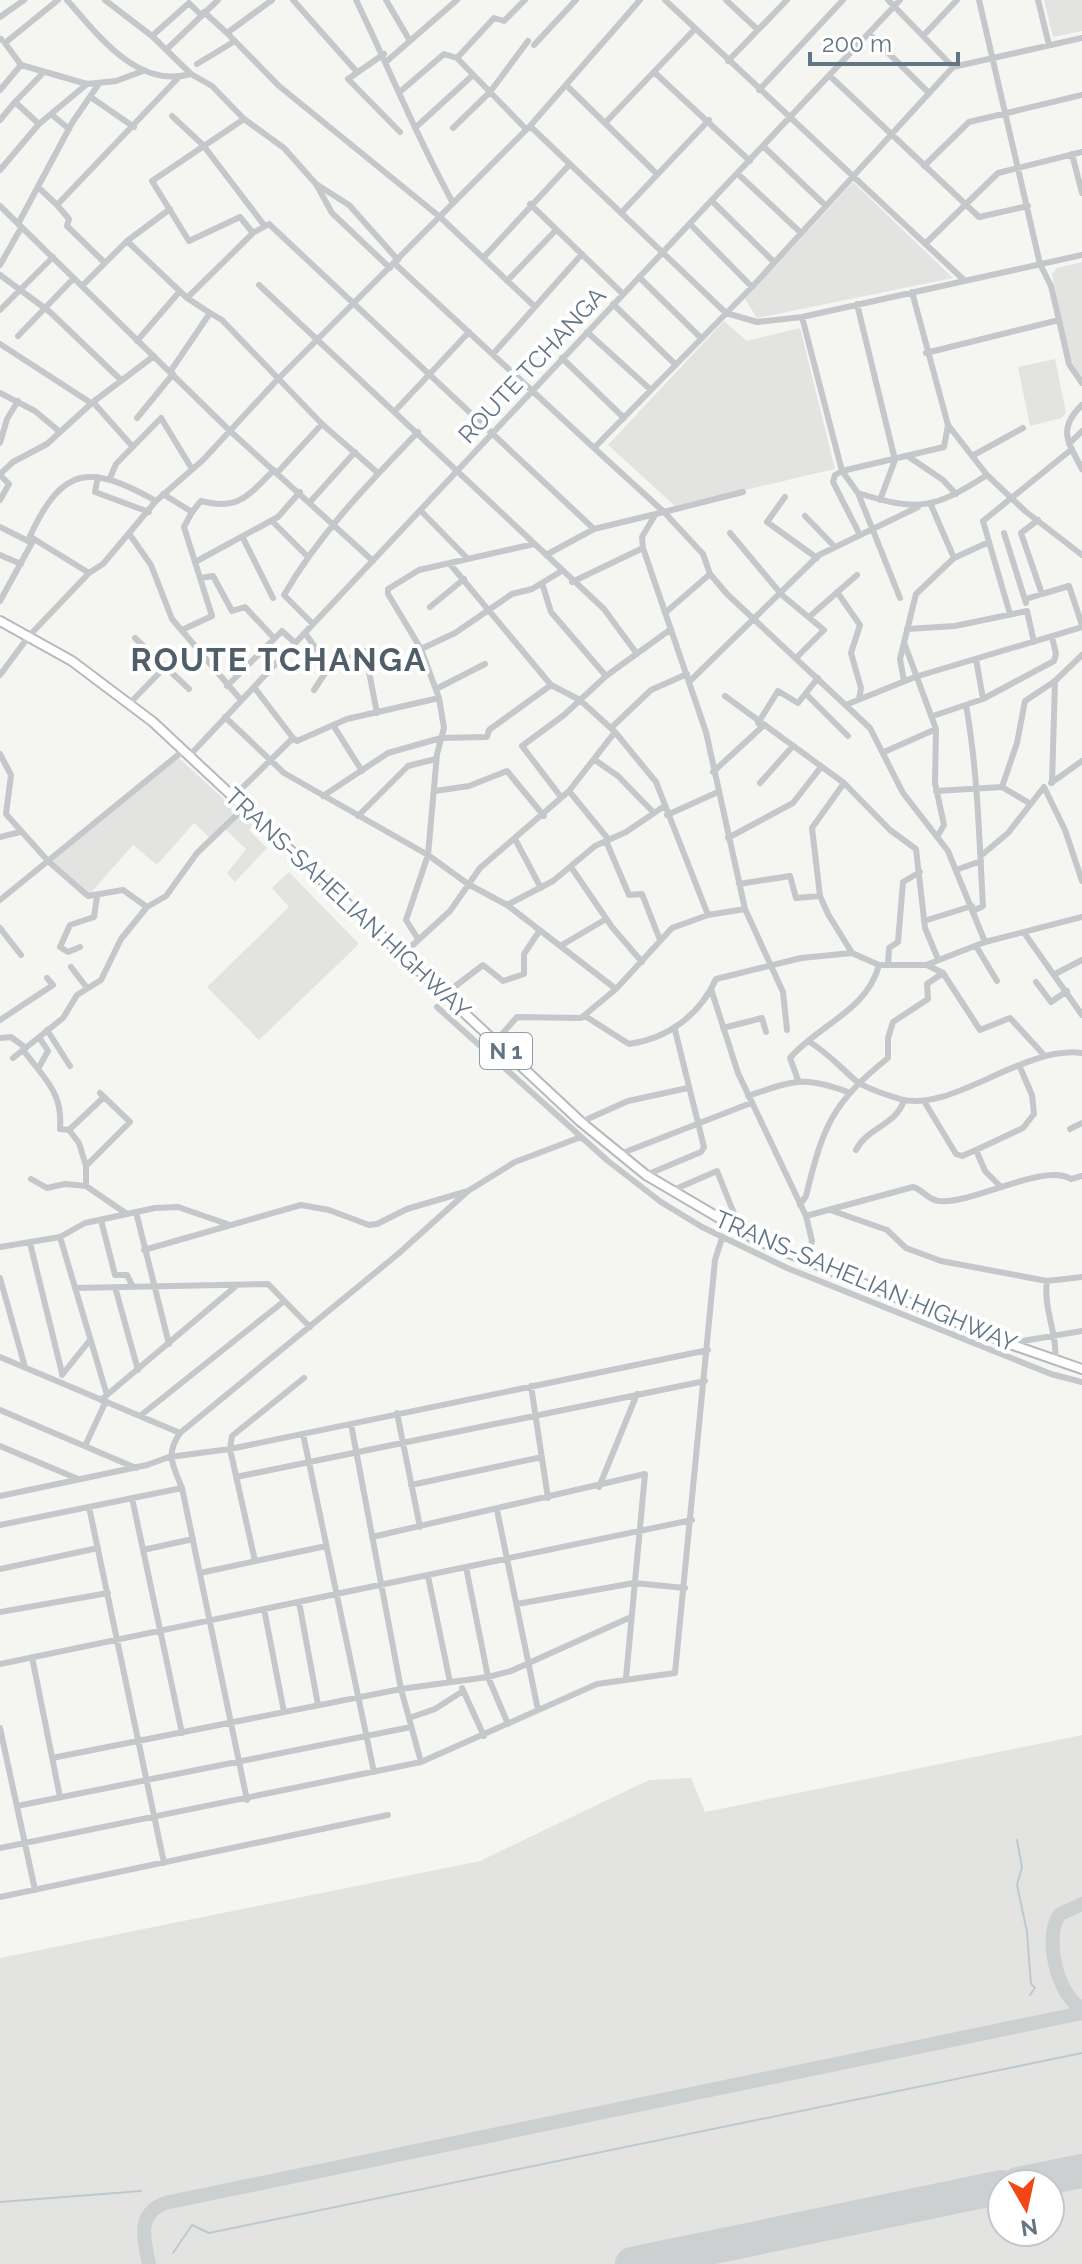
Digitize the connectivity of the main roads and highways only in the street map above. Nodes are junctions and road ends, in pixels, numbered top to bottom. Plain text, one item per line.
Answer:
1 (0, 621) edge
2 (1082, 1369) edge

1 - 2 highway, TRANS-SAHELIAN HIGHWAY / N 1

